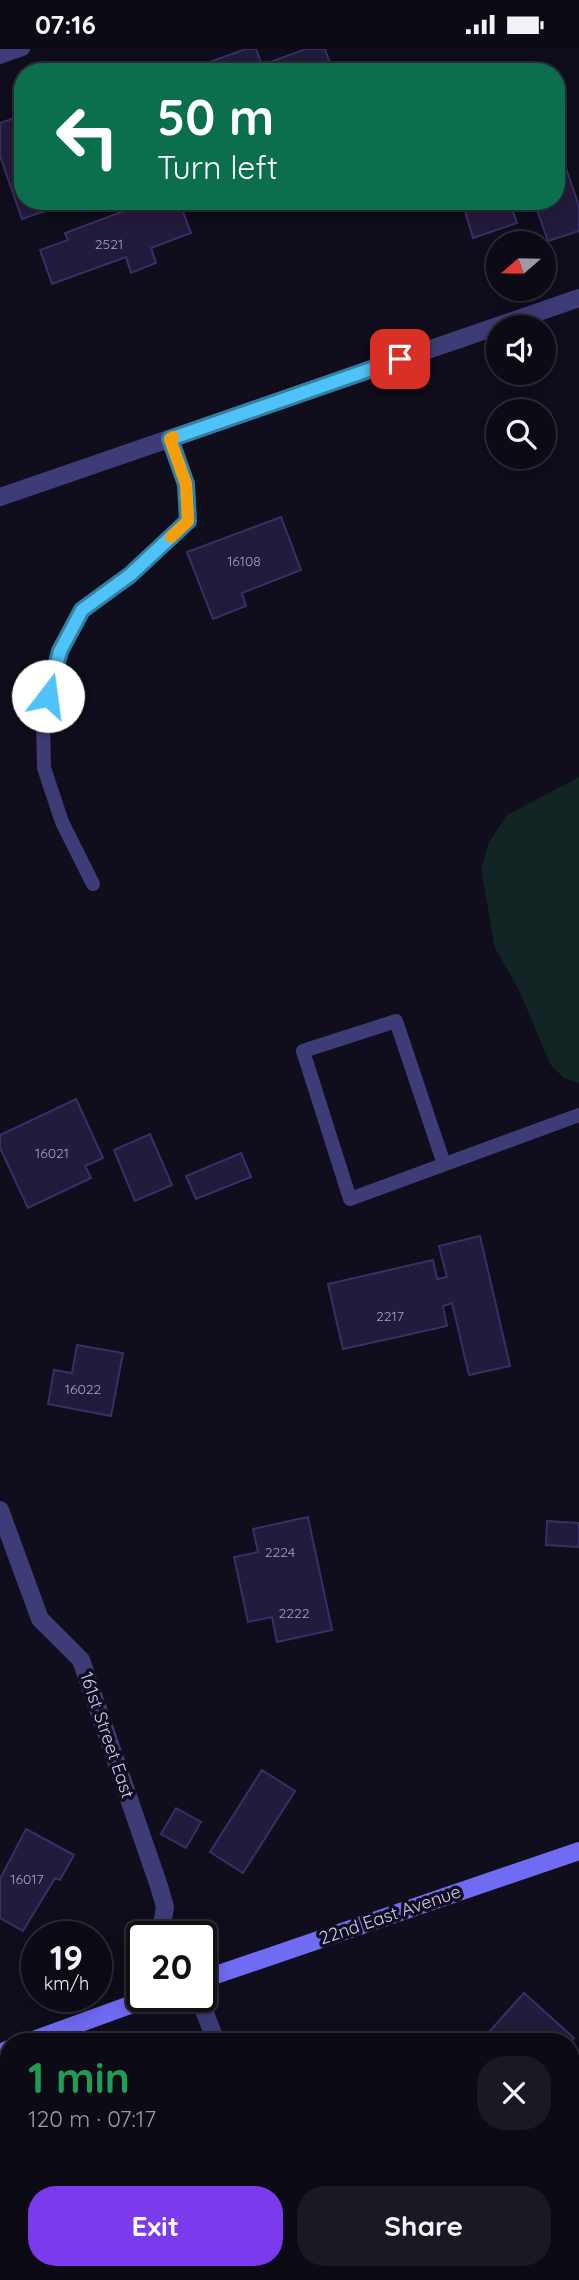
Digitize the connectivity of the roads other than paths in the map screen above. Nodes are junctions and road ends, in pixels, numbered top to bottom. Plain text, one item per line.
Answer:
1 (23, 49) edge
2 (0, 57) edge
3 (579, 297) edge
4 (170, 439) junction
5 (0, 497) edge
6 (93, 884) dead end
7 (579, 1115) edge
8 (444, 1164) junction
9 (0, 1510) edge
10 (579, 1851) edge
11 (162, 1921) edge
12 (217, 1975) edge
13 (126, 2006) edge
14 (205, 2012) edge
15 (53, 2033) edge
16 (213, 2033) edge

1 - 2 lane
3 - 4 street
4 - 5 street
4 - 6 lane
7 - 8 lane
8 - 8 lane
9 - 11 street, 161st Street East
10 - 12 street, 22nd East Avenue
13 - 15 street
14 - 16 street

